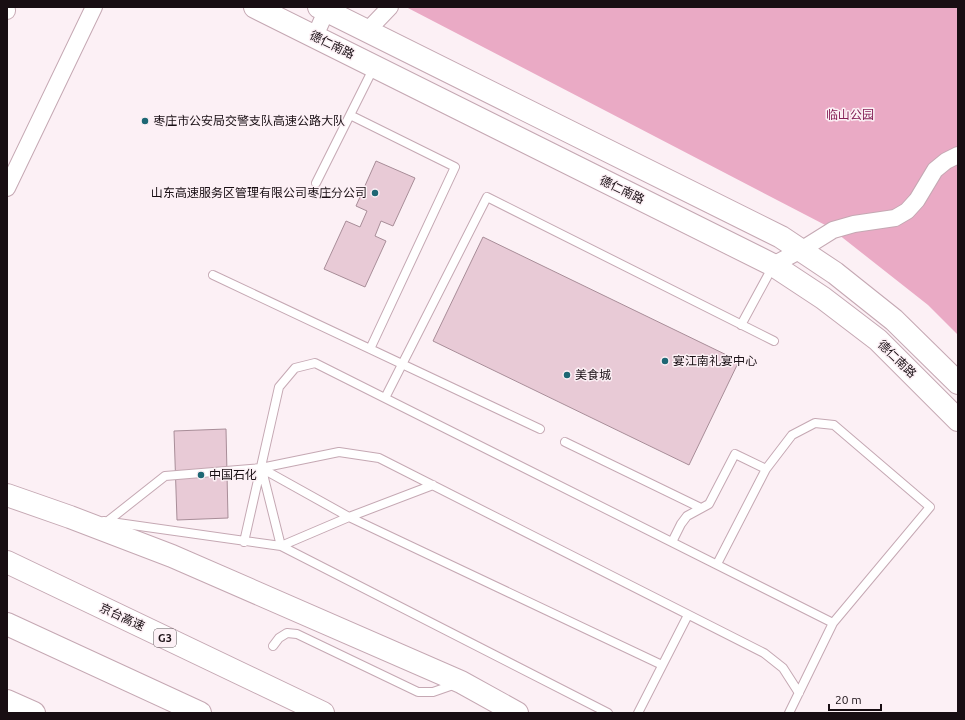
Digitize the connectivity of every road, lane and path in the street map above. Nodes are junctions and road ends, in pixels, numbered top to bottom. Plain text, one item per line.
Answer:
1 (94, 7) edge
2 (254, 7) edge
3 (390, 7) edge
4 (325, 8) edge
5 (367, 31) junction
6 (315, 36) junction
7 (374, 66) junction
8 (350, 115) junction
9 (958, 155) edge
10 (316, 183) dead end
11 (7, 188) edge
12 (801, 250) junction
13 (773, 265) junction
14 (213, 275) dead end
15 (741, 325) junction
16 (774, 341) dead end
17 (370, 349) junction
18 (402, 364) junction
19 (958, 383) edge
20 (385, 398) junction
21 (958, 420) edge
22 (540, 429) dead end
23 (565, 442) dead end
24 (261, 468) junction
25 (766, 469) junction
26 (433, 485) junction
27 (7, 495) edge
28 (701, 508) junction
29 (70, 517) junction
30 (349, 517) junction
31 (108, 521) junction
32 (244, 542) junction
33 (672, 542) junction
34 (281, 546) junction
35 (7, 562) edge
36 (717, 564) junction
37 (688, 615) junction
38 (833, 623) junction
39 (7, 624) edge
40 (273, 646) dead end
41 (662, 665) junction
42 (461, 682) junction
43 (799, 693) junction
44 (200, 713) edge
45 (323, 713) edge
46 (517, 713) edge
47 (608, 713) edge
48 (638, 713) edge
49 (789, 713) edge

1 - 11 street
2 - 6 main road, 德仁南路
3 - 5 street
4 - 5 main road
4 - 6 street
5 - 12 main road
6 - 7 main road, 德仁南路
7 - 8 lane
7 - 13 main road, 德仁南路
8 - 10 lane
8 - 17 lane
9 - 12 street
12 - 13 street
12 - 19 main road
13 - 15 lane
13 - 21 main road, 德仁南路
14 - 17 lane
15 - 16 lane
15 - 18 lane
17 - 18 lane
18 - 20 lane
18 - 22 lane
20 - 24 lane
20 - 33 lane
23 - 28 lane
24 - 26 lane
24 - 30 lane
24 - 31 lane
24 - 32 lane
24 - 34 lane
25 - 28 lane
25 - 36 lane
25 - 38 lane
26 - 30 lane
26 - 37 lane
27 - 29 main road
28 - 33 lane
29 - 31 lane
29 - 42 main road
30 - 34 lane
30 - 41 lane
31 - 32 lane
32 - 34 lane
33 - 36 lane
34 - 47 lane
35 - 45 main road, 京台高速 / G3
36 - 38 lane
37 - 41 lane
37 - 43 lane
38 - 43 lane
39 - 44 main road
40 - 42 lane
41 - 48 lane
42 - 46 main road
43 - 49 lane

